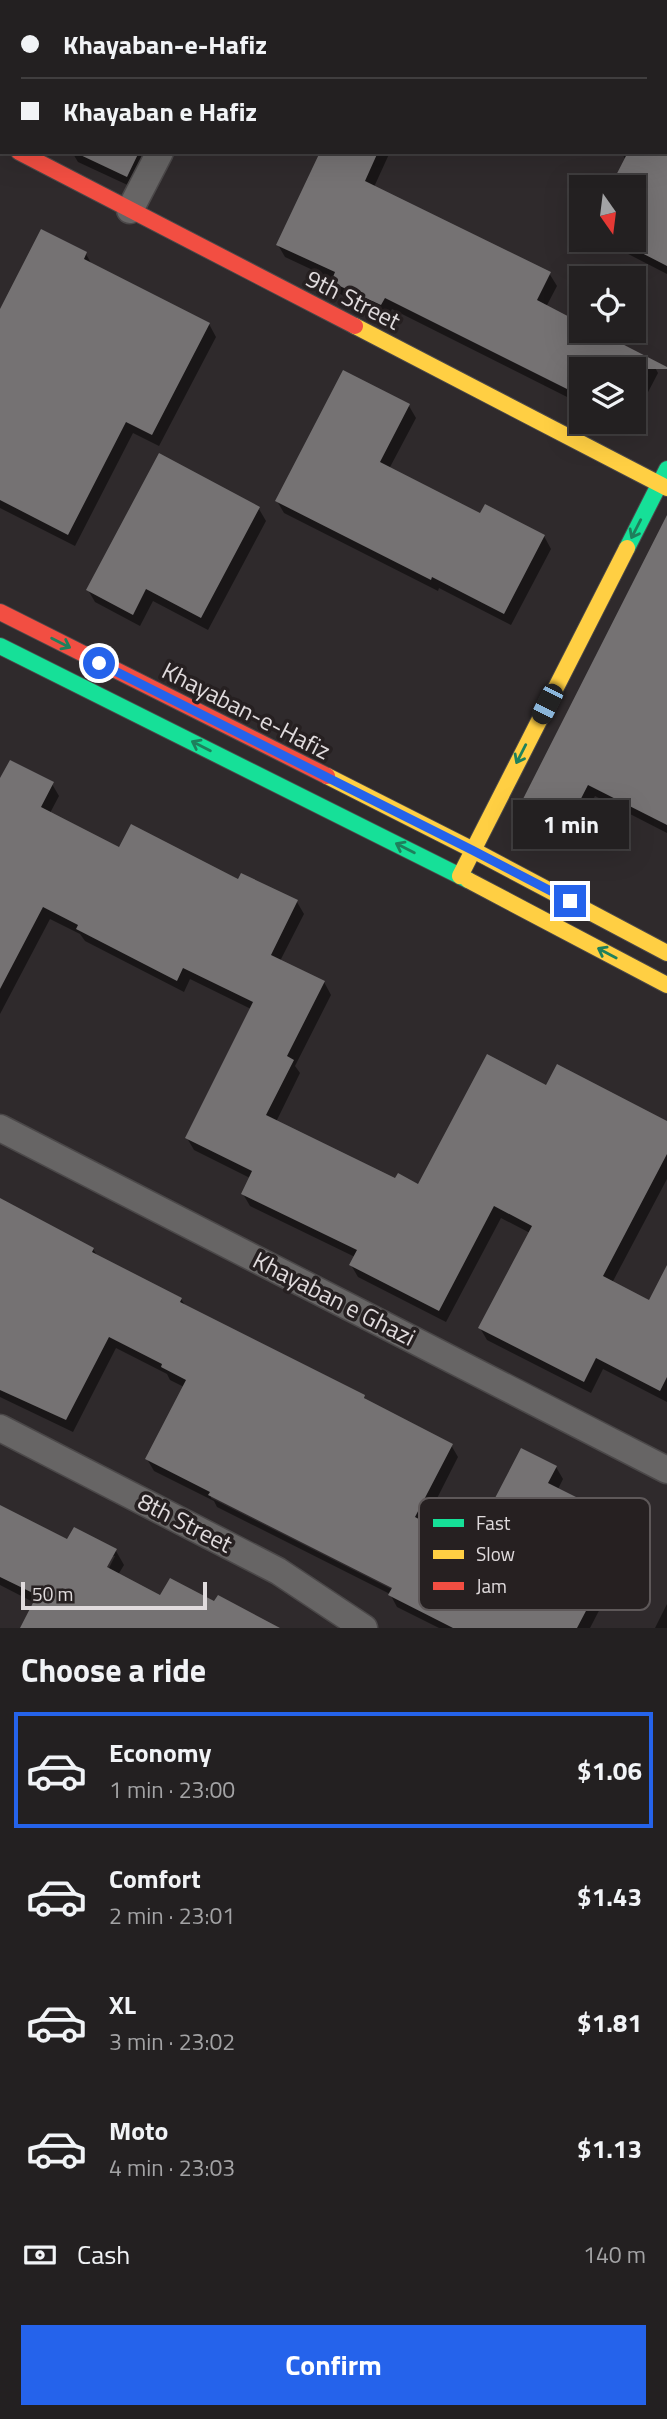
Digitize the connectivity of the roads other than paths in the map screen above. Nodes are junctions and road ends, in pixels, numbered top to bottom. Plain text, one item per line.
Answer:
1 (23, 154) edge
2 (159, 154) edge
3 (130, 210) junction
4 (667, 469) edge
5 (663, 486) edge
6 (0, 612) edge
7 (0, 646) edge
8 (472, 850) junction
9 (460, 876) junction
10 (667, 953) edge
11 (667, 985) edge
12 (0, 1128) edge
13 (0, 1428) edge
14 (667, 1470) edge
15 (364, 1628) edge

1 - 3 main road, 9th Street
2 - 3 street
3 - 5 main road, 9th Street
4 - 5 main road
5 -> 8 main road
6 -> 8 main road, Khayaban-e-Hafiz
9 -> 7 main road, Khayaban-e-Hafiz
8 - 9 main road
8 - 10 main road, Khayaban-e-Hafiz
11 -> 9 main road, Khayaban-e-Hafiz
12 - 14 street, Khayaban e Ghazi
13 - 15 street, 8th Street

